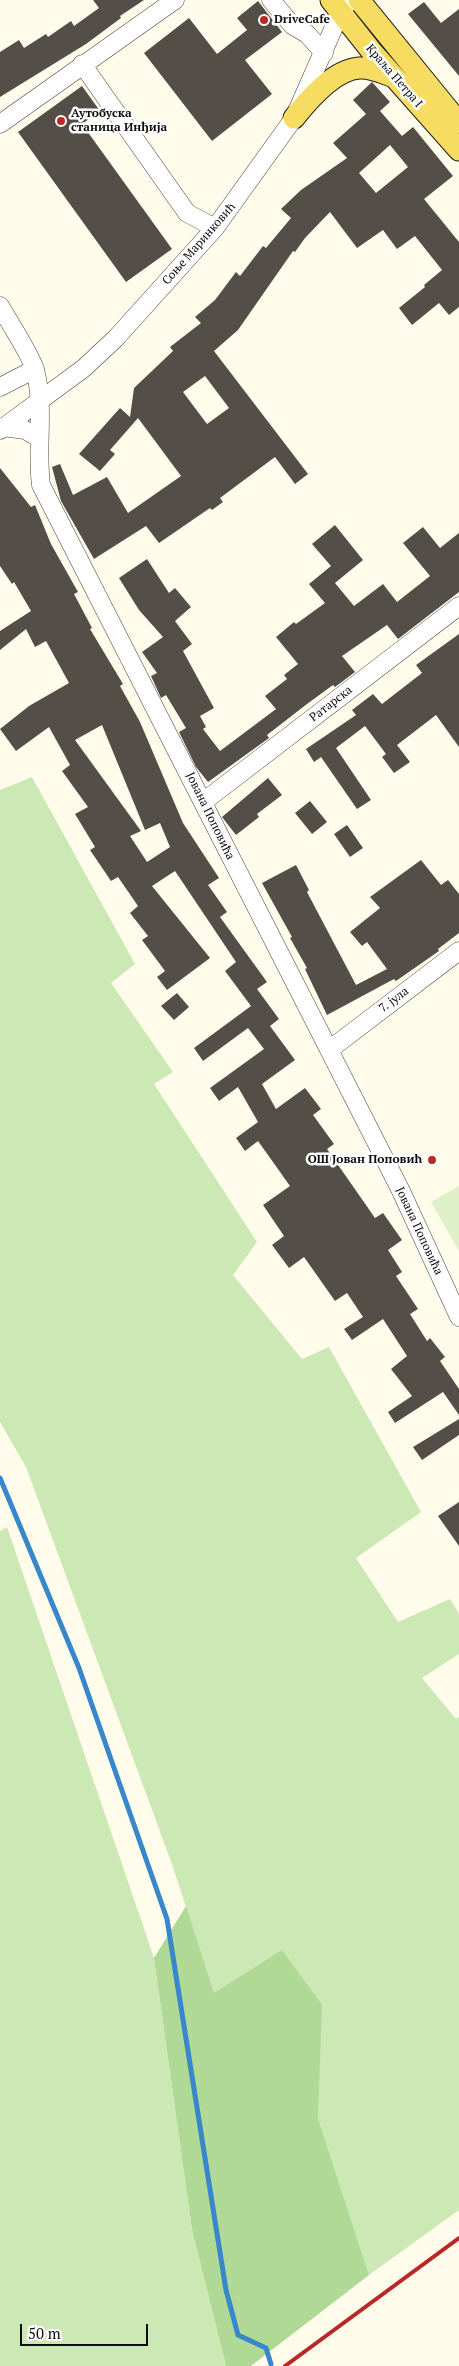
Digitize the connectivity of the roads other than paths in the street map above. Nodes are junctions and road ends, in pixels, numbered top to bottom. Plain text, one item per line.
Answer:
1 (175, 0) edge
2 (271, 0) edge
3 (286, 0) edge
4 (359, 0) edge
5 (341, 4) edge
6 (307, 34) junction
7 (324, 53) junction
8 (82, 64) junction
9 (394, 77) junction
10 (294, 118) junction
11 (459, 123) edge
12 (0, 124) edge
13 (459, 150) edge
14 (215, 228) junction
15 (0, 306) edge
16 (35, 369) junction
17 (0, 387) edge
18 (39, 399) junction
19 (2, 428) edge
20 (39, 438) junction
21 (459, 606) edge
22 (204, 802) junction
23 (459, 951) edge
24 (330, 1050) junction
25 (459, 1317) edge

1 - 8 street
2 - 6 street
3 - 6 street
4 - 11 main road, Краља Петра I
5 - 7 street, Соње Маринковић
5 - 9 main road, Краља Петра I
6 - 7 street
7 - 10 street, Соње Маринковић
8 - 12 street
8 - 14 street
9 - 10 main road
9 - 13 main road, Краља Петра I
10 - 14 street, Соње Маринковић
14 - 18 street, Соње Маринковић
15 - 16 street, Јована Поповића
16 - 17 street
16 - 18 street, Јована Поповића
18 - 19 street, Соње Маринковић
18 - 20 street, Јована Поповића
19 - 20 street
20 - 22 street, Јована Поповића
21 - 22 street, Ратарска
22 - 24 street, Јована Поповића
23 - 24 street, 7. јула
24 - 25 street, Јована Поповића

